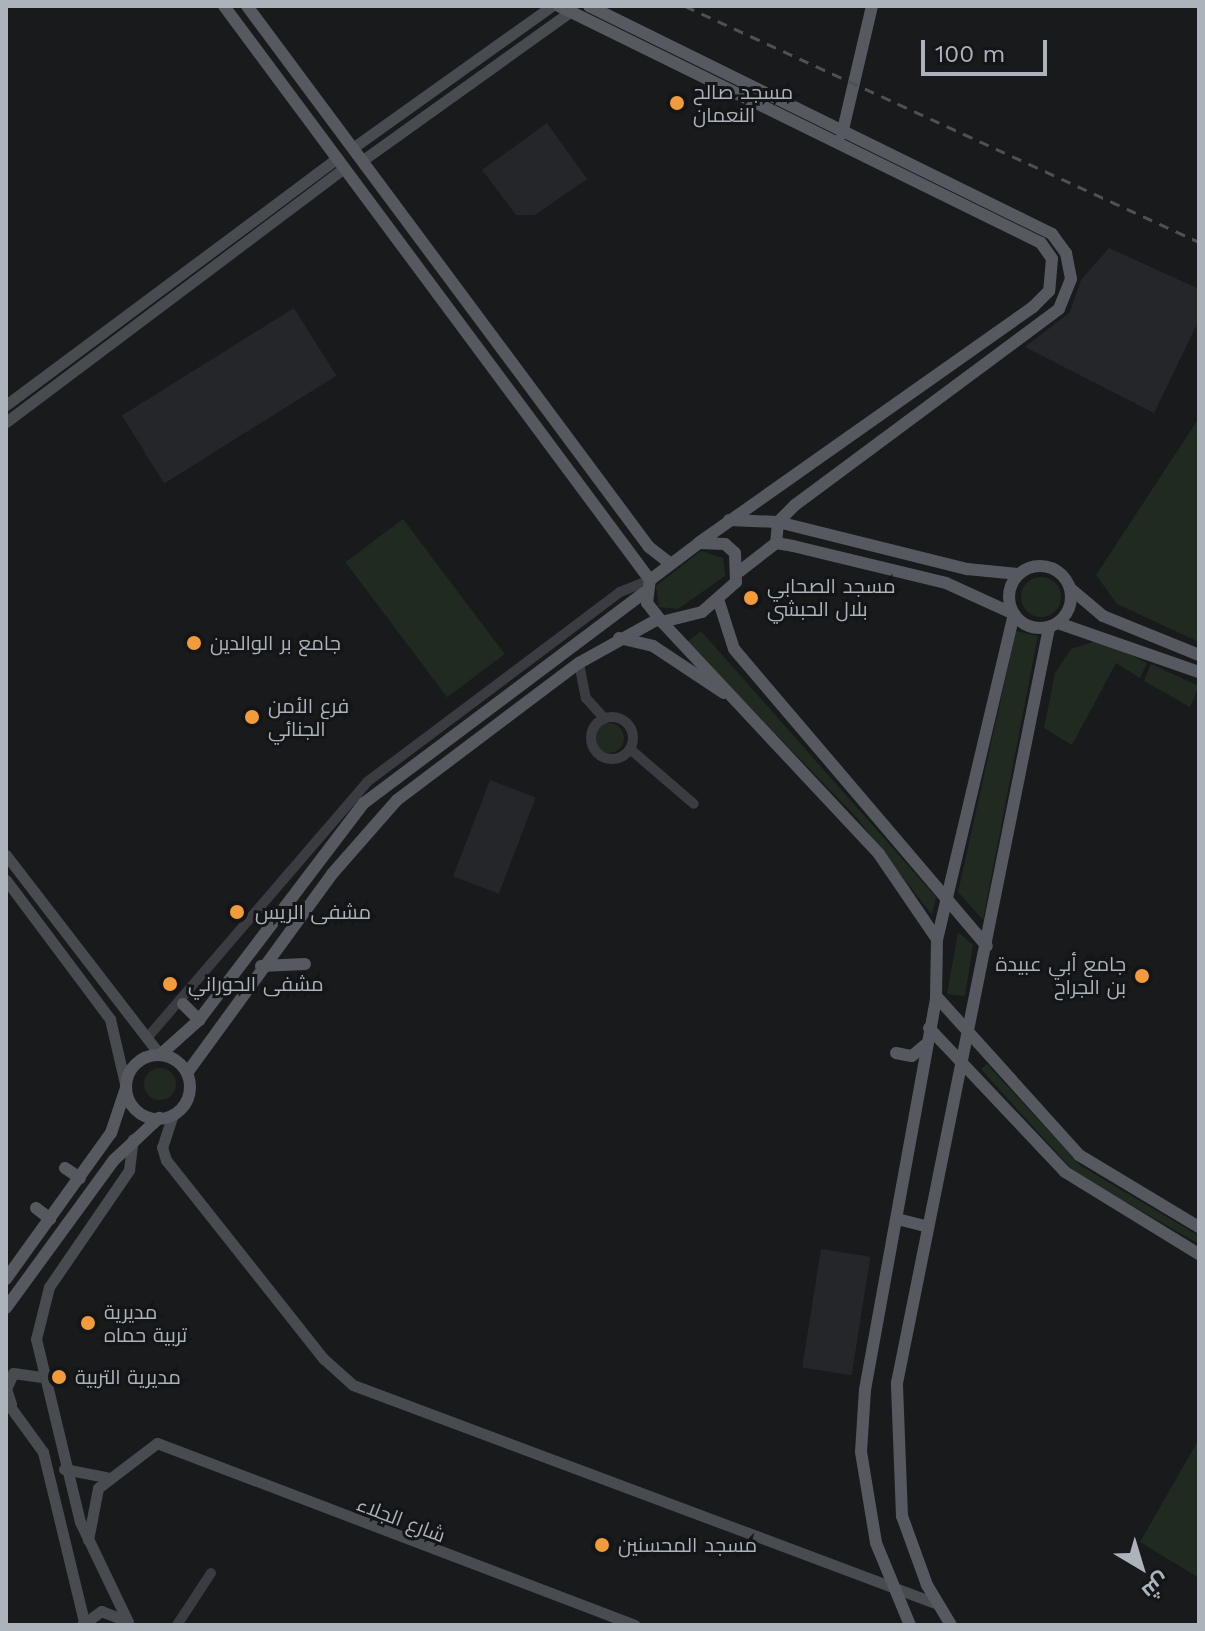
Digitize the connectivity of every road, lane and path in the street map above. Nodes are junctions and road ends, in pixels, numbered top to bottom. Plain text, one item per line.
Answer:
1 (224, 6) edge
2 (247, 6) edge
3 (552, 6) edge
4 (589, 6) edge
5 (872, 6) edge
6 (565, 9) edge
7 (686, 54) junction
8 (680, 67) junction
9 (844, 128) junction
10 (838, 145) junction
11 (354, 147) junction
12 (363, 160) junction
13 (340, 164) junction
14 (6, 405) edge
15 (6, 422) edge
16 (727, 520) junction
17 (778, 522) junction
18 (699, 543) junction
19 (776, 543) junction
20 (668, 562) junction
21 (740, 571) junction
22 (1019, 574) junction
23 (650, 580) junction
24 (1071, 589) junction
25 (644, 593) junction
26 (718, 599) junction
27 (1014, 614) junction
28 (660, 620) junction
29 (1054, 625) junction
30 (616, 638) junction
31 (1199, 655) edge
32 (579, 663) junction
33 (1199, 672) edge
34 (727, 694) junction
35 (605, 719) junction
36 (630, 749) junction
37 (694, 804) dead end
38 (6, 855) edge
39 (6, 880) edge
40 (946, 897) junction
41 (937, 939) junction
42 (987, 946) junction
43 (305, 964) dead end
44 (261, 966) junction
45 (936, 996) junction
46 (183, 1004) junction
47 (199, 1020) junction
48 (929, 1028) junction
49 (969, 1031) junction
50 (148, 1037) junction
51 (927, 1042) junction
52 (896, 1053) dead end
53 (160, 1055) junction
54 (961, 1066) junction
55 (187, 1073) junction
56 (126, 1088) junction
57 (173, 1114) junction
58 (159, 1118) junction
59 (133, 1139) junction
60 (65, 1168) dead end
61 (80, 1178) junction
62 (36, 1208) dead end
63 (50, 1219) junction
64 (897, 1219) junction
65 (928, 1227) junction
66 (1199, 1227) edge
67 (1199, 1254) edge
68 (6, 1279) edge
69 (6, 1308) edge
70 (40, 1377) junction
71 (8, 1402) edge
72 (64, 1469) junction
73 (106, 1477) junction
74 (88, 1540) junction
75 (211, 1573) dead end
76 (891, 1588) junction
77 (935, 1603) junction
78 (83, 1623) edge
79 (129, 1624) edge
80 (177, 1625) edge
81 (635, 1625) edge
82 (910, 1625) edge
83 (951, 1625) edge

1 - 13 main road
2 - 11 main road
3 - 11 main road
4 - 7 main road
5 - 9 main road
6 - 8 main road
6 - 12 main road
7 - 8 main road
7 - 9 main road
8 - 10 main road
9 - 10 main road
9 - 17 main road
10 - 16 main road
11 - 12 main road
12 - 20 main road
13 - 14 main road
13 - 15 main road
13 - 23 main road
16 - 17 main road
16 - 18 main road
17 - 19 main road
17 - 22 main road
18 - 20 main road
18 - 21 main road
19 - 21 main road
19 - 27 main road
20 - 23 main road
21 - 26 main road
22 - 24 main road
22 - 27 main road
23 - 25 main road
23 - 46 street
24 - 29 main road
24 - 31 main road
25 - 28 main road
25 - 47 main road
26 - 28 main road
26 - 40 main road
27 - 29 main road
27 - 40 main road
28 - 30 main road
28 - 34 main road
29 - 33 main road
29 - 42 main road
30 - 32 main road
30 - 34 main road
32 - 35 street
32 - 44 main road
34 - 41 main road
35 - 36 street
35 - 36 street
36 - 37 street
38 - 50 main road
39 - 56 main road
40 - 41 main road
40 - 42 main road
41 - 45 main road
42 - 49 main road
43 - 44 main road
44 - 55 main road
45 - 48 main road
45 - 49 main road
46 - 47 main road
46 - 50 street
47 - 53 main road
48 - 51 main road
48 - 54 main road
49 - 54 main road
49 - 66 main road
50 - 53 main road
51 - 52 main road
51 - 64 main road
53 - 55 main road
53 - 56 main road
54 - 65 main road
54 - 67 main road
55 - 57 main road
56 - 58 main road
56 - 61 main road
57 - 58 main road
57 - 76 main road
58 - 59 main road
59 - 69 main road
59 - 70 main road
60 - 61 main road
61 - 63 main road
62 - 63 main road
63 - 68 main road
64 - 65 main road
64 - 76 main road
65 - 77 main road
70 - 71 main road
70 - 72 main road
71 - 78 main road
72 - 73 main road
72 - 74 main road
73 - 74 main road
73 - 81 main road, شارع الجلاء
74 - 79 main road
75 - 80 street
76 - 77 main road
76 - 82 main road
77 - 83 main road
78 - 79 main road

